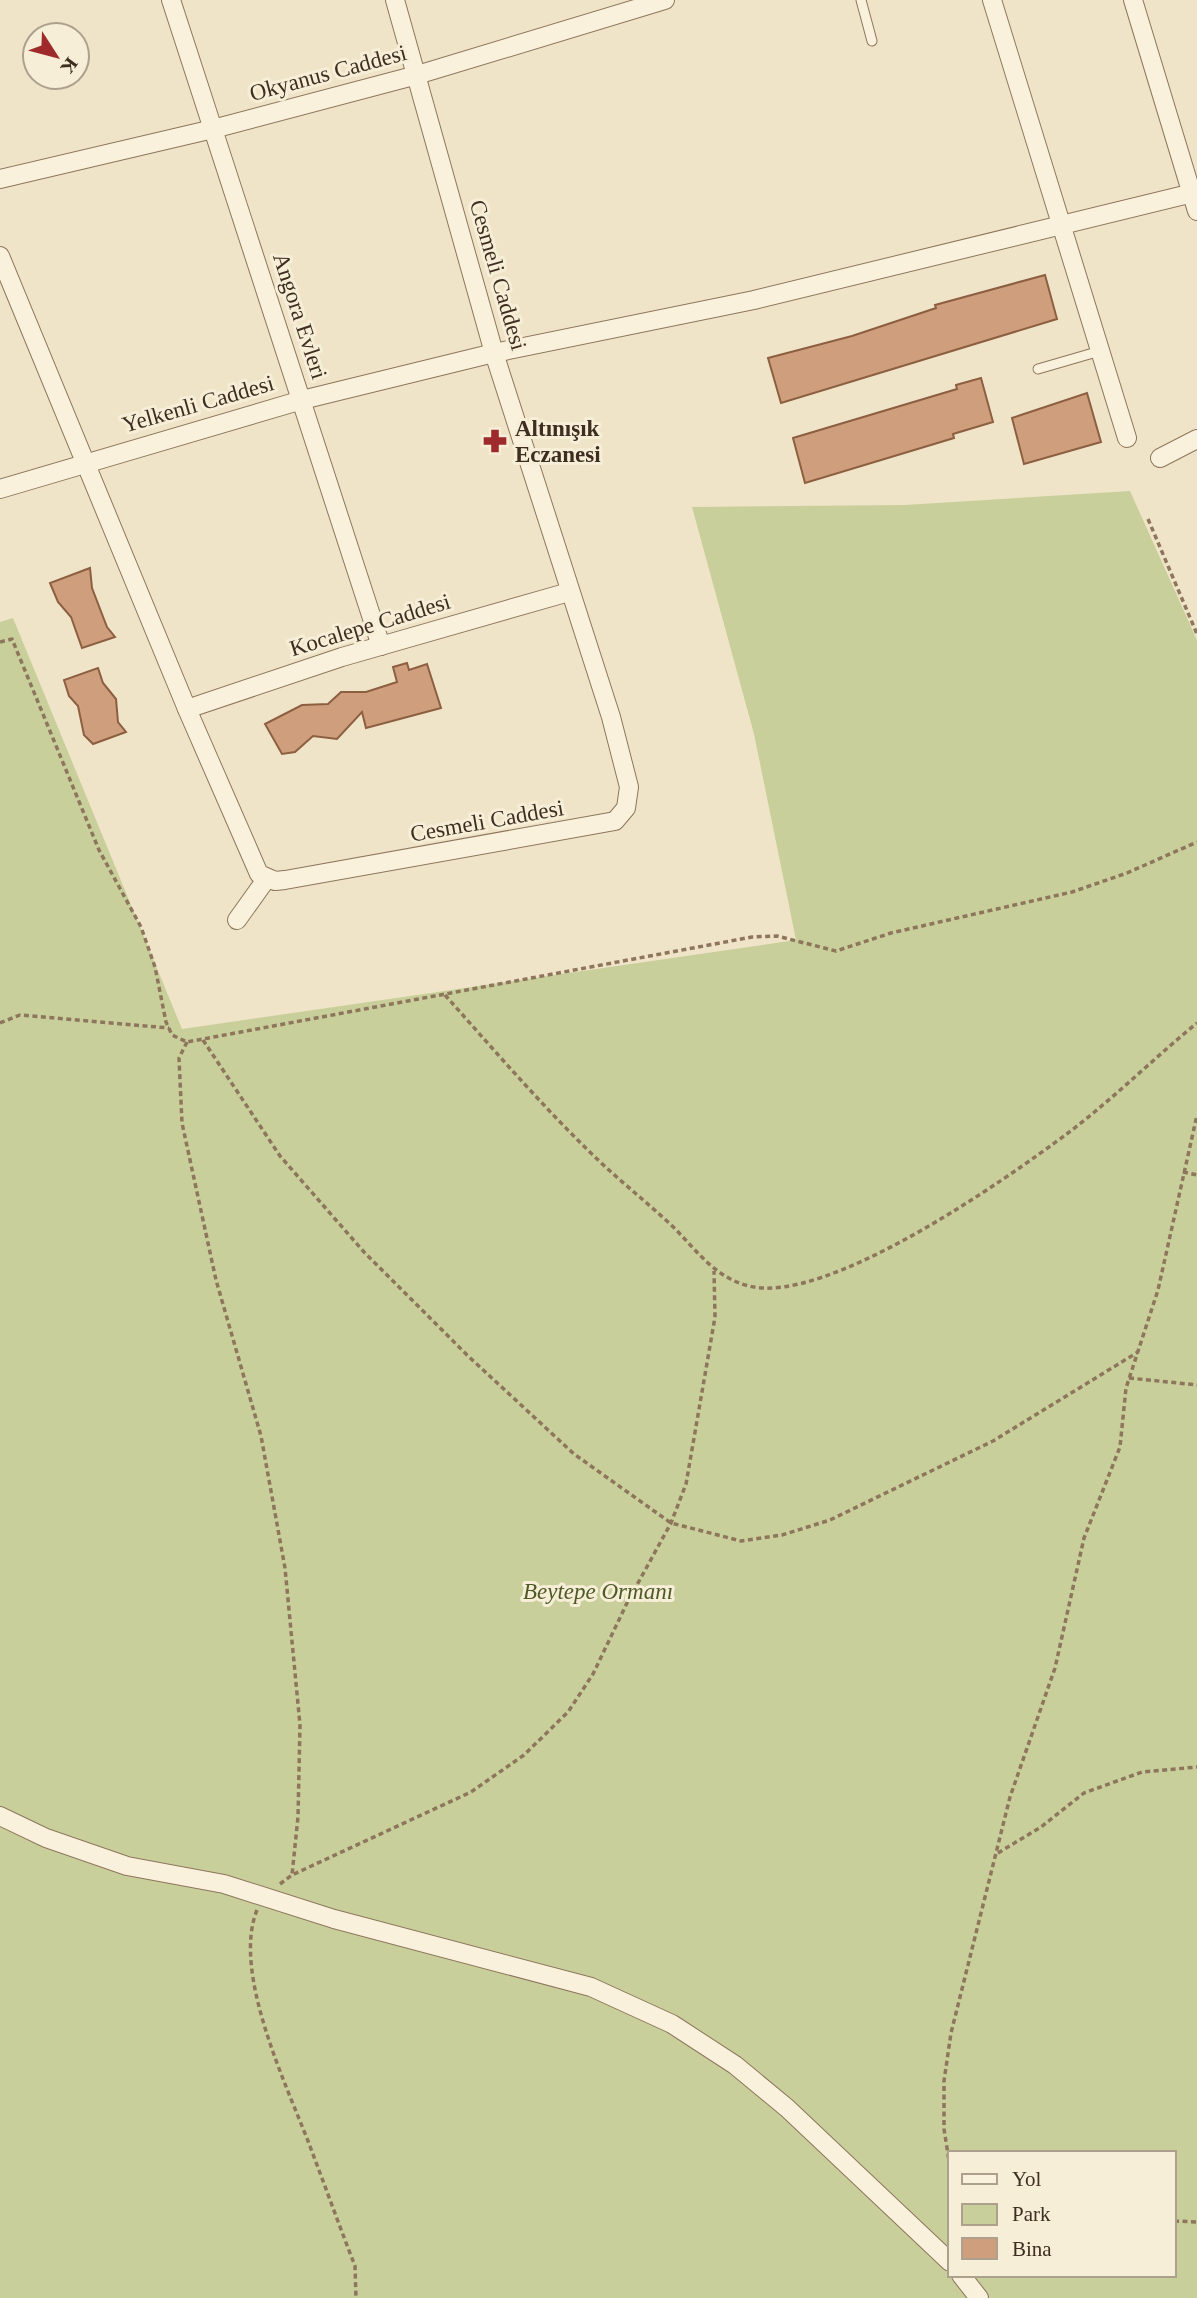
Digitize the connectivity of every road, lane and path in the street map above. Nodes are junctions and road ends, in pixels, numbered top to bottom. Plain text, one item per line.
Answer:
1 (171, 0) edge
2 (395, 0) edge
3 (665, 0) edge
4 (861, 0) edge
5 (992, 0) edge
6 (1133, 0) edge
7 (611, 8) edge
8 (872, 41) dead end
9 (417, 75) junction
10 (213, 129) junction
11 (0, 179) edge
12 (1195, 199) edge
13 (1060, 227) junction
14 (0, 256) edge
15 (1100, 351) junction
16 (494, 353) junction
17 (1038, 369) dead end
18 (302, 400) junction
19 (1127, 438) dead end
20 (1197, 439) edge
21 (1160, 458) dead end
22 (85, 462) junction
23 (0, 489) edge
24 (1148, 519) dead end
25 (569, 592) junction
26 (1197, 634) edge
27 (0, 642) edge
28 (381, 646) junction
29 (187, 709) junction
30 (1197, 842) edge
31 (267, 878) junction
32 (237, 920) dead end
33 (445, 995) junction
34 (0, 1023) edge
35 (1197, 1023) edge
36 (169, 1028) junction
37 (203, 1040) junction
38 (187, 1042) junction
39 (1197, 1115) edge
40 (1184, 1172) junction
41 (1197, 1175) edge
42 (714, 1271) junction
43 (1138, 1352) junction
44 (1129, 1378) junction
45 (1197, 1385) edge
46 (671, 1523) junction
47 (1197, 1767) edge
48 (0, 1816) edge
49 (997, 1854) junction
50 (292, 1875) junction
51 (261, 1898) junction
52 (948, 2154) edge
53 (1176, 2221) edge
54 (1197, 2222) edge
55 (948, 2260) edge
56 (963, 2277) edge
57 (356, 2298) edge
58 (979, 2298) edge

1 - 10 street, Angora Evleri
2 - 9 street, Cesmeli Caddesi
3 - 7 street, Okyanus Caddesi
4 - 8 lane
5 - 13 street
6 - 12 street
7 - 9 street, Okyanus Caddesi
9 - 10 street, Okyanus Caddesi
9 - 16 street, Cesmeli Caddesi
10 - 11 street, Okyanus Caddesi
10 - 18 street, Angora Evleri
12 - 13 street, Yelkenli Caddesi
13 - 15 street
13 - 16 street, Yelkenli Caddesi
14 - 22 street
15 - 17 lane
15 - 19 street
16 - 18 street, Yelkenli Caddesi
16 - 25 street, Cesmeli Caddesi
18 - 22 street, Yelkenli Caddesi
18 - 28 street, Angora Evleri
20 - 21 street
22 - 23 street, Yelkenli Caddesi
22 - 29 street
24 - 26 path
25 - 28 street, Kocalepe Caddesi
25 - 31 street, Cesmeli Caddesi
27 - 36 path
28 - 29 street, Kocalepe Caddesi
29 - 31 street
30 - 33 path
31 - 32 street
33 - 37 path
33 - 42 path
34 - 36 path
35 - 42 path
36 - 38 path
37 - 38 path
37 - 46 path
38 - 50 path
39 - 40 path
40 - 41 path
40 - 43 path
42 - 46 path
43 - 44 path
43 - 46 path
44 - 45 path
44 - 49 path
46 - 50 path
47 - 49 path
48 - 51 street
49 - 52 path
50 - 51 path
51 - 55 street
51 - 57 path
53 - 54 path
56 - 58 street

